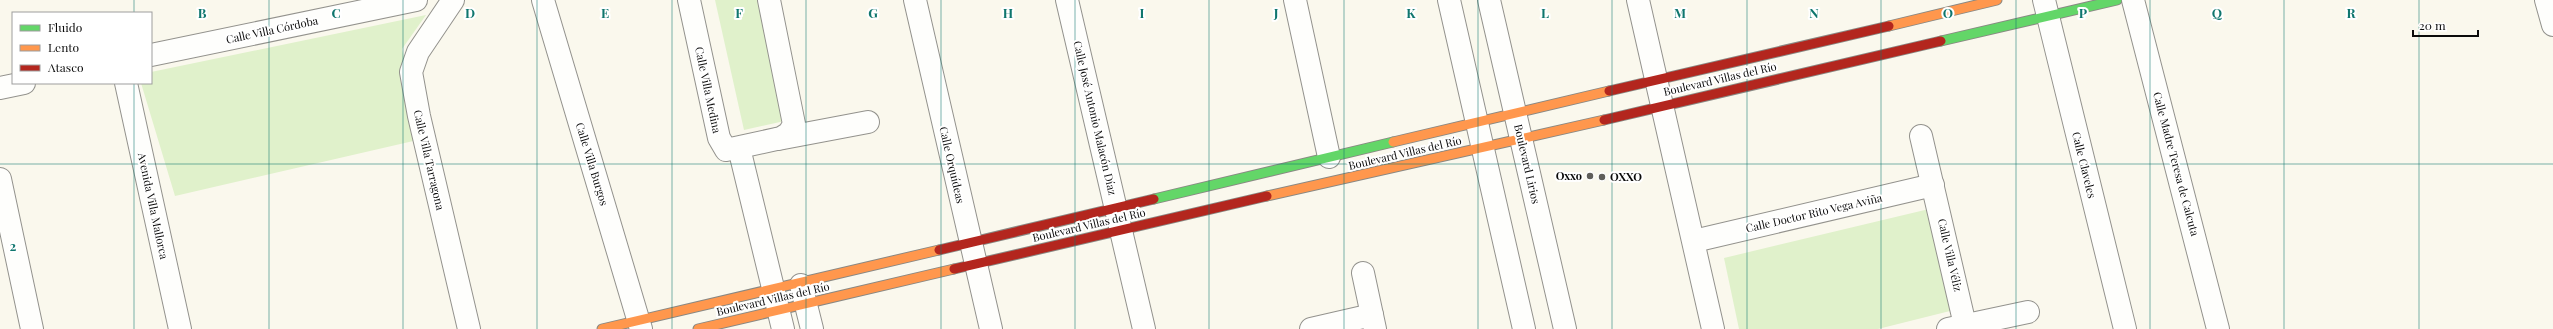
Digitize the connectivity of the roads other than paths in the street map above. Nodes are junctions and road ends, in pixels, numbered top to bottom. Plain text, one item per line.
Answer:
1 (416, 0) edge
2 (454, 0) edge
3 (543, 0) edge
4 (689, 0) edge
5 (769, 0) edge
6 (915, 0) edge
7 (1067, 0) edge
8 (1295, 0) edge
9 (1449, 0) edge
10 (1489, 0) edge
11 (1638, 0) edge
12 (1997, 0) edge
13 (2117, 0) edge
14 (2133, 0) edge
15 (2546, 0) edge
16 (2046, 8) edge
17 (2553, 25) edge
18 (152, 55) edge
19 (1657, 80) junction
20 (19, 84) edge
21 (126, 84) edge
22 (0, 88) edge
23 (1662, 104) junction
24 (1515, 114) junction
25 (868, 122) dead end
26 (1477, 123) junction
27 (1921, 136) dead end
28 (777, 139) junction
29 (1521, 139) junction
30 (739, 148) junction
31 (1483, 148) junction
32 (1329, 157) junction
33 (0, 179) edge
34 (1933, 185) junction
35 (1116, 208) junction
36 (1121, 229) junction
37 (1694, 241) junction
38 (970, 243) junction
39 (975, 264) junction
40 (1363, 273) dead end
41 (800, 282) junction
42 (772, 288) junction
43 (806, 303) junction
44 (2028, 312) dead end
45 (781, 320) edge
46 (1374, 322) edge
47 (640, 325) edge
48 (1956, 327) edge
49 (32, 329) edge
50 (180, 329) edge
51 (469, 329) edge
52 (602, 329) edge
53 (698, 329) edge
54 (812, 329) edge
55 (991, 329) edge
56 (1144, 329) edge
57 (1311, 329) edge
58 (1524, 329) edge
59 (1565, 329) edge
60 (1713, 329) edge
61 (2125, 329) edge
62 (2218, 329) edge

1 - 18 street, Calle Villa Córdoba
2 - 51 street, Calle Villa Tarragona
3 - 47 street, Calle Villa Burgos
4 - 30 street, Calle Villa Medina
5 - 28 street
6 - 38 street, Calle Orquídeas
7 - 35 street, Calle José Antonio Malacón Díaz
8 - 32 street
9 - 26 street
10 - 24 street, Boulevard Lirios
11 - 19 street
12 - 19 street, Boulevard Villas del Río
13 - 16 street, Boulevard Villas del Río
14 - 62 street, Calle Madre Teresa de Calcuta
15 - 17 street
16 - 23 street, Boulevard Villas del Río
16 - 61 street, Calle Claveles
19 - 23 street
19 - 24 street, Boulevard Villas del Río
20 - 22 street
21 - 50 street, Avenida Villa Mallorca
23 - 29 street, Boulevard Villas del Río
23 - 37 street
24 - 26 street, Boulevard Villas del Río
24 - 29 street, Boulevard Lirios
25 - 28 street, Calle Villa Medina
26 - 31 street
26 - 32 street, Boulevard Villas del Río
27 - 34 street, Calle Villa Véliz
28 - 30 street, Calle Villa Medina
29 - 31 street, Boulevard Villas del Río
29 - 59 street, Boulevard Lirios
30 - 42 street
31 - 36 street, Boulevard Villas del Río
31 - 58 street
32 - 35 street, Boulevard Villas del Río
33 - 49 street
34 - 37 street, Calle Doctor Rito Vega Aviña
34 - 48 street, Calle Villa Véliz
35 - 36 street, Calle José Antonio Malacón Díaz
35 - 38 street, Boulevard Villas del Río
36 - 39 street, Boulevard Villas del Río
36 - 56 street, Calle José Antonio Malacón Díaz
37 - 60 street
38 - 39 street, Calle Orquídeas
38 - 41 street, Boulevard Villas del Río
39 - 43 street, Boulevard Villas del Río
39 - 55 street, Calle Orquídeas
40 - 46 street
41 - 42 street, Boulevard Villas del Río
41 - 43 street
42 - 45 street
42 - 47 street, Boulevard Villas del Río
43 - 45 street, Boulevard Villas del Río
43 - 54 street
44 - 48 street
45 - 53 street, Boulevard Villas del Río
46 - 57 street
47 - 52 street, Boulevard Villas del Río

